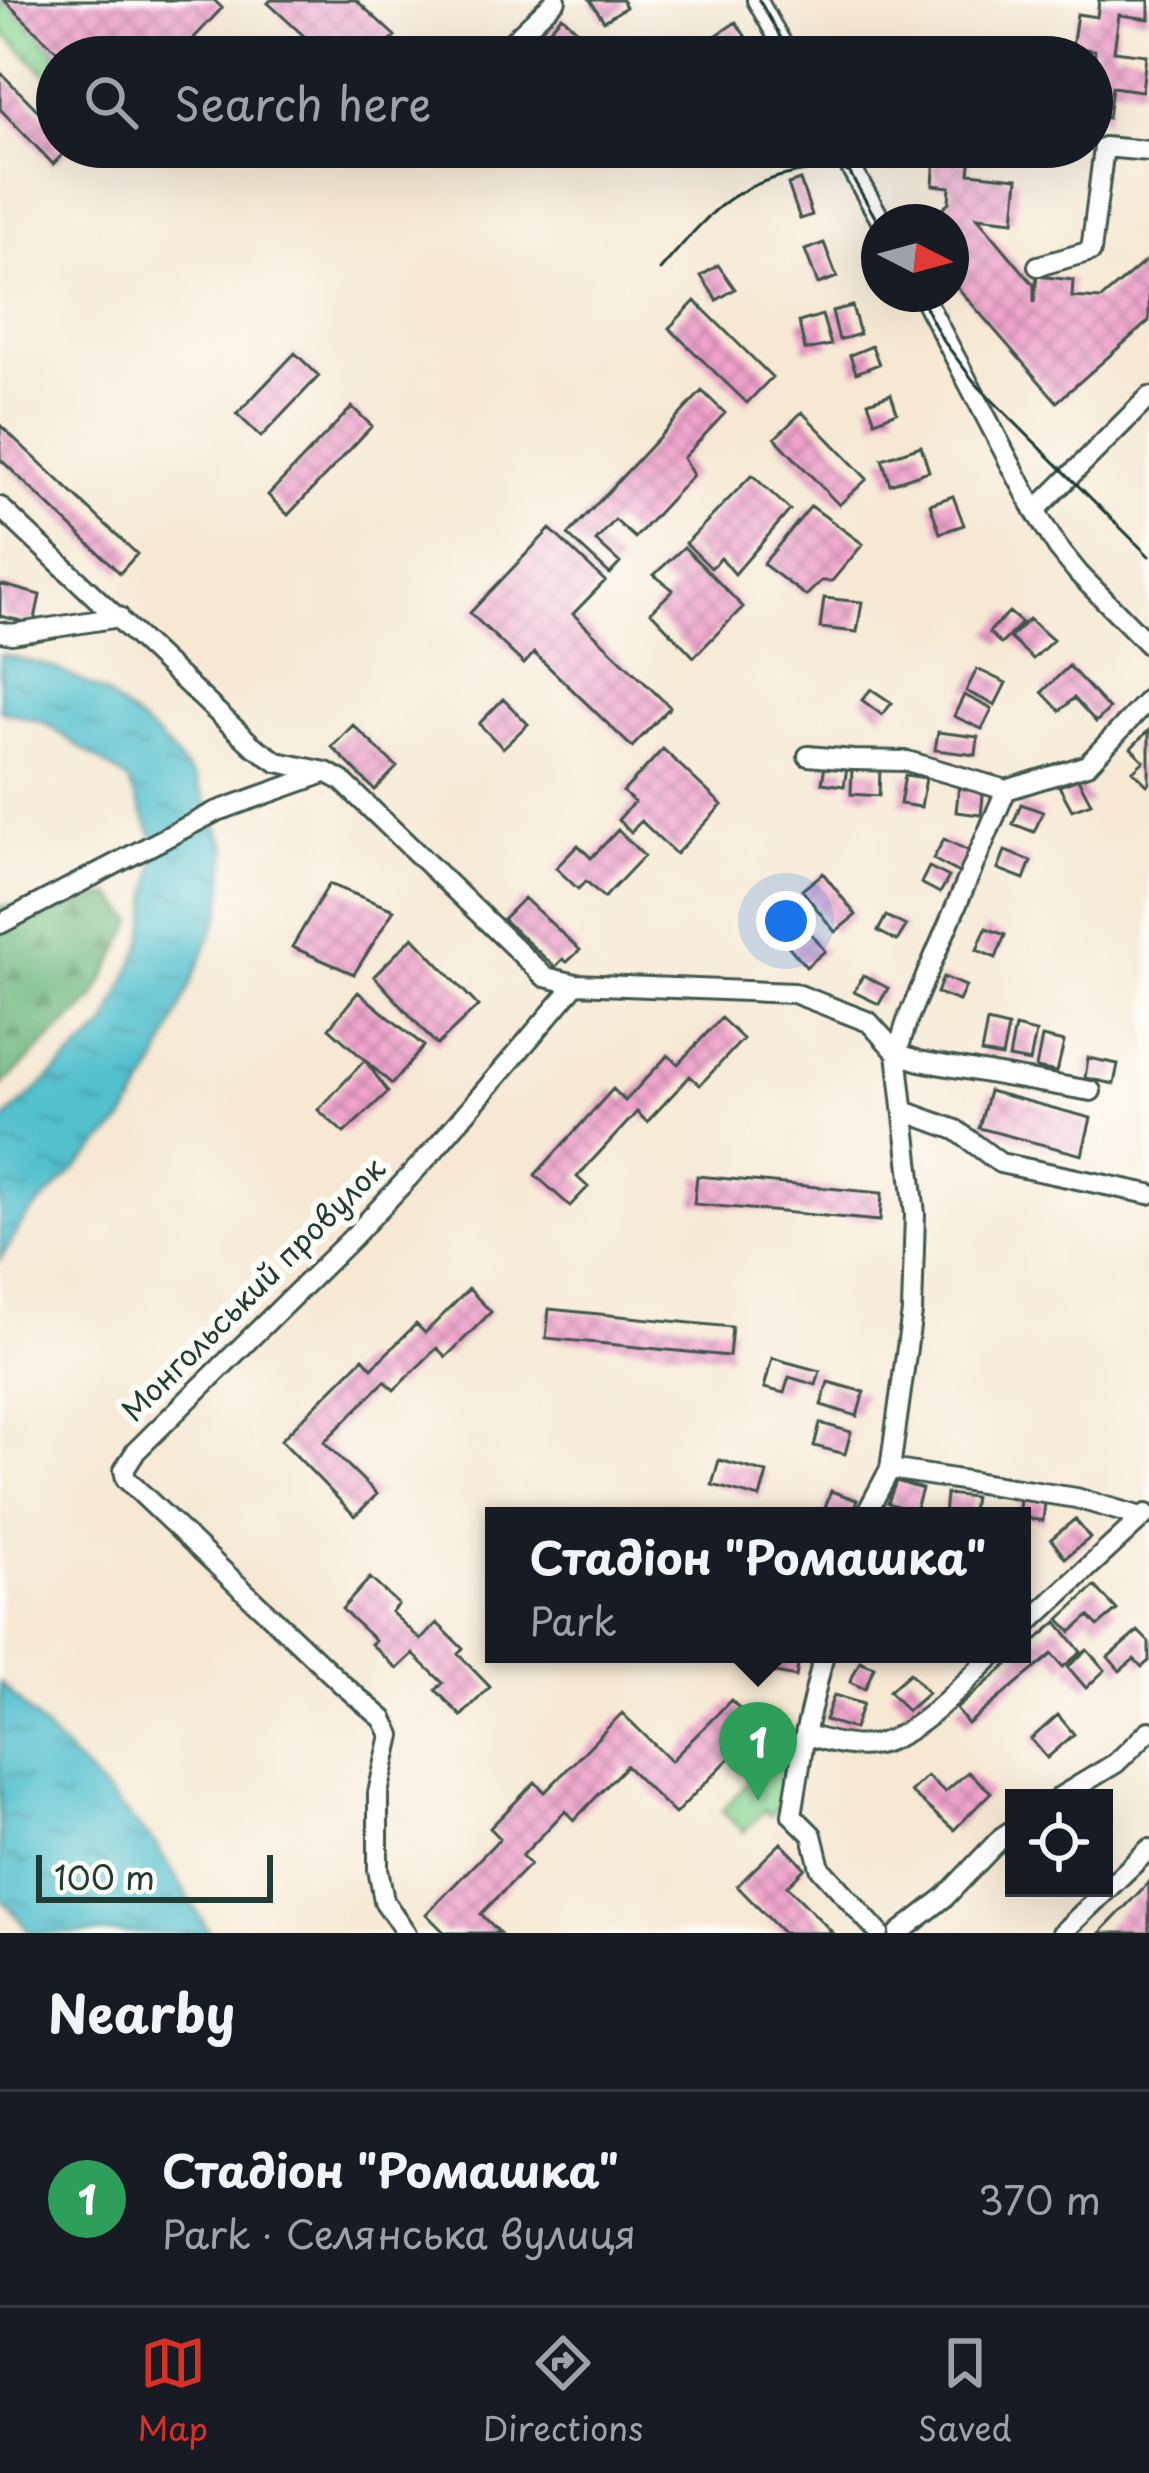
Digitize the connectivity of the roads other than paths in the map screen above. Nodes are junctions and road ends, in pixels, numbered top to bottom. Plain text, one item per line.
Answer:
1 (556, 0) edge
2 (757, 0) edge
3 (518, 36) edge
4 (777, 36) edge
5 (1113, 148) edge
6 (1149, 152) edge
7 (851, 168) edge
8 (1101, 168) edge
9 (872, 204) edge
10 (1038, 266) dead end
11 (931, 312) edge
12 (1149, 397) edge
13 (0, 508) edge
14 (1035, 511) junction
15 (118, 617) junction
16 (0, 632) edge
17 (1149, 645) edge
18 (1149, 699) edge
19 (808, 756) dead end
20 (326, 772) junction
21 (1006, 790) junction
22 (0, 924) edge
23 (576, 984) junction
24 (908, 1018) junction
25 (869, 1022) junction
26 (897, 1053) junction
27 (1091, 1091) dead end
28 (904, 1111) junction
29 (1149, 1194) edge
30 (890, 1469) junction
31 (870, 1507) edge
32 (1145, 1515) edge
33 (1031, 1621) edge
34 (822, 1663) edge
35 (985, 1663) edge
36 (1149, 1731) edge
37 (805, 1734) junction
38 (1072, 1789) edge
39 (1005, 1835) edge
40 (1149, 1849) edge
41 (406, 1933) edge
42 (878, 1933) edge
43 (899, 1933) edge
44 (1062, 1933) edge

1 - 3 street
2 - 4 street
5 - 6 street
7 - 9 street
8 - 10 street
11 - 14 street
12 - 14 street
13 - 15 street
14 - 17 street
15 - 16 street
15 - 20 street
18 - 21 street
19 - 21 street
20 - 22 street
20 - 23 street
21 - 24 street
23 - 25 street
23 - 41 street, Монгольський провулок
24 - 25 street
24 - 26 street
25 - 26 street
26 - 27 street
26 - 28 street
28 - 29 street
28 - 30 street
30 - 31 street
30 - 32 street
32 - 33 street
34 - 37 street
35 - 37 street
36 - 38 street
37 - 42 street
39 - 43 street
40 - 44 street

